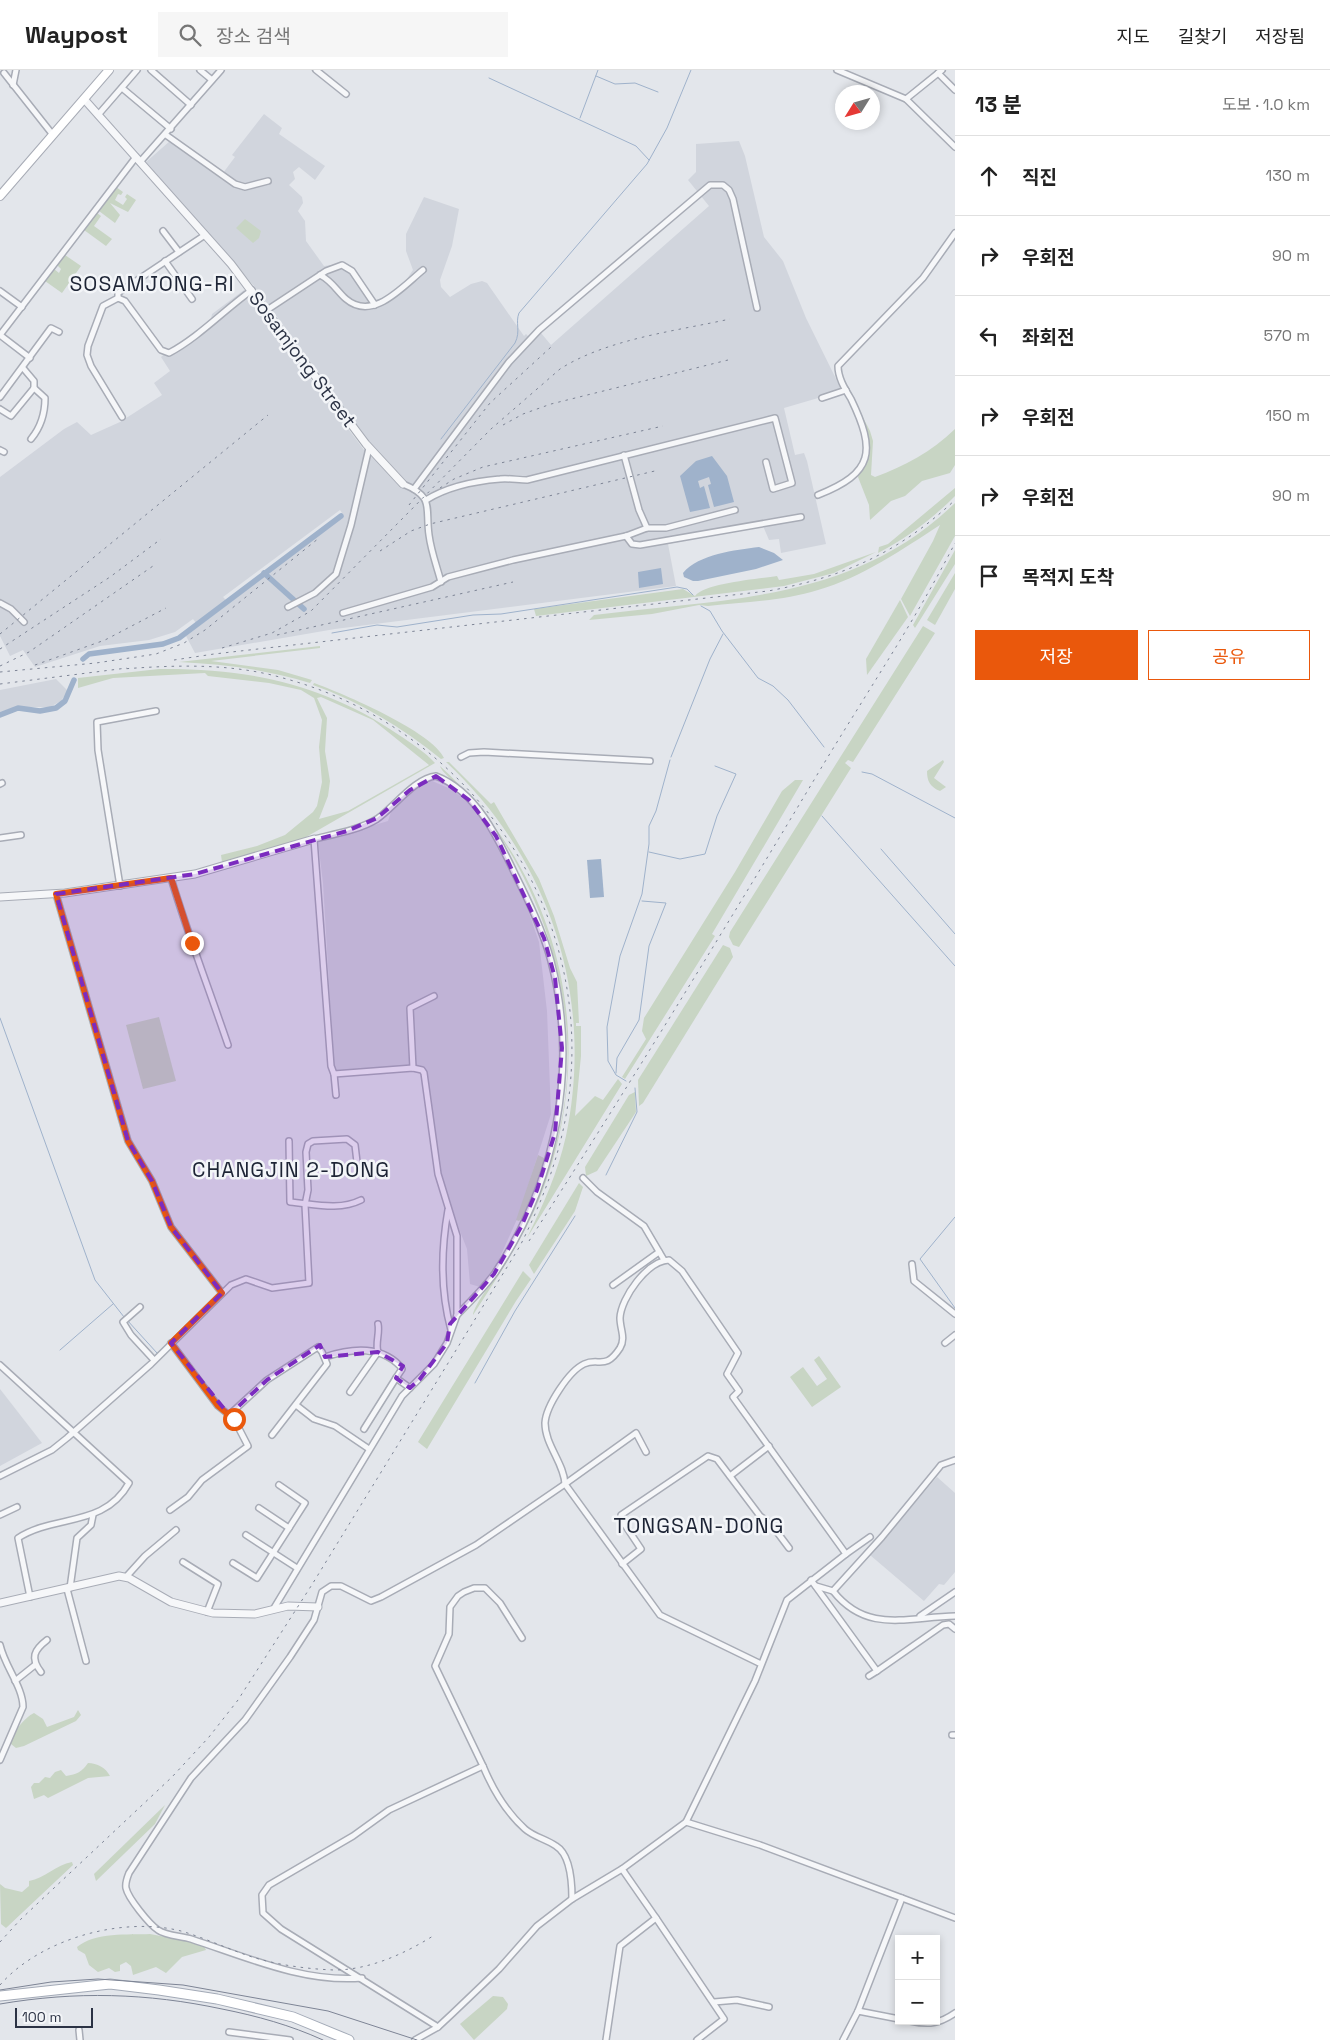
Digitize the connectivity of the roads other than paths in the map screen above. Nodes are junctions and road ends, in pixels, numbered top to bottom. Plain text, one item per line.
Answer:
1 (16, 70) edge
2 (110, 70) edge
3 (137, 70) edge
4 (151, 70) edge
5 (200, 70) edge
6 (221, 70) edge
7 (316, 70) edge
8 (837, 70) edge
9 (940, 72) edge
10 (4, 73) dead end
11 (212, 80) junction
12 (13, 85) junction
13 (122, 88) junction
14 (955, 90) edge
15 (346, 94) dead end
16 (84, 99) junction
17 (906, 99) junction
18 (191, 105) junction
19 (98, 115) junction
20 (171, 129) junction
21 (53, 135) junction
22 (166, 135) junction
23 (955, 147) edge
24 (138, 159) junction
25 (268, 181) dead end
26 (0, 196) edge
27 (163, 231) dead end
28 (955, 233) edge
29 (205, 235) junction
30 (179, 252) junction
31 (165, 261) junction
32 (423, 270) dead end
33 (320, 275) junction
34 (0, 290) edge
35 (252, 290) junction
36 (118, 298) junction
37 (192, 299) dead end
38 (375, 305) junction
39 (22, 307) junction
40 (757, 308) dead end
41 (267, 310) junction
42 (59, 332) dead end
43 (0, 335) edge
44 (30, 358) junction
45 (23, 368) junction
46 (34, 388) junction
47 (846, 390) junction
48 (0, 397) edge
49 (822, 398) dead end
50 (0, 409) edge
51 (122, 417) dead end
52 (31, 439) dead end
53 (369, 448) junction
54 (624, 455) junction
55 (766, 462) dead end
56 (403, 484) joint
57 (414, 489) junction
58 (818, 495) dead end
59 (426, 500) junction
60 (735, 510) dead end
61 (801, 517) dead end
62 (647, 528) junction
63 (626, 536) junction
64 (441, 582) junction
65 (0, 603) edge
66 (288, 607) dead end
67 (343, 613) dead end
68 (24, 622) dead end
69 (156, 712) dead end
70 (461, 758) dead end
71 (650, 761) dead end
72 (21, 836) dead end
73 (0, 838) edge
74 (314, 839) junction
75 (171, 878) junction
76 (120, 886) junction
77 (56, 894) junction
78 (0, 897) edge
79 (434, 996) dead end
80 (228, 1045) dead end
81 (413, 1068) junction
82 (334, 1074) junction
83 (336, 1095) dead end
84 (289, 1141) dead end
85 (357, 1162) dead end
86 (583, 1178) dead end
87 (361, 1200) dead end
88 (305, 1205) junction
89 (448, 1210) junction
90 (659, 1252) junction
91 (664, 1260) junction
92 (912, 1264) dead end
93 (613, 1285) dead end
94 (222, 1293) junction
95 (140, 1307) dead end
96 (955, 1314) edge
97 (458, 1315) junction
98 (378, 1324) dead end
99 (452, 1330) junction
100 (955, 1335) edge
101 (171, 1343) junction
102 (945, 1343) dead end
103 (378, 1352) junction
104 (325, 1358) junction
105 (154, 1360) junction
106 (0, 1365) edge
107 (396, 1378) junction
108 (410, 1388) junction
109 (350, 1392) dead end
110 (296, 1405) junction
111 (229, 1415) junction
112 (364, 1429) dead end
113 (74, 1432) junction
114 (272, 1435) dead end
115 (769, 1446) junction
116 (369, 1449) junction
117 (646, 1452) dead end
118 (955, 1460) edge
119 (0, 1476) edge
120 (730, 1476) junction
121 (565, 1484) junction
122 (279, 1485) dead end
123 (17, 1507) dead end
124 (259, 1508) dead end
125 (170, 1510) dead end
126 (0, 1515) edge
127 (93, 1515) junction
128 (289, 1528) junction
129 (176, 1530) dead end
130 (246, 1535) dead end
131 (870, 1537) dead end
132 (789, 1548) dead end
133 (274, 1553) junction
134 (846, 1554) junction
135 (183, 1562) dead end
136 (232, 1563) dead end
137 (622, 1564) junction
138 (297, 1568) junction
139 (126, 1577) junction
140 (811, 1580) junction
141 (816, 1586) junction
142 (68, 1588) junction
143 (833, 1591) junction
144 (955, 1592) edge
145 (30, 1597) junction
146 (0, 1604) edge
147 (318, 1607) junction
148 (274, 1608) junction
149 (206, 1612) junction
150 (955, 1616) edge
151 (917, 1618) junction
152 (955, 1629) edge
153 (522, 1638) dead end
154 (47, 1640) dead end
155 (0, 1645) edge
156 (86, 1661) dead end
157 (761, 1664) junction
158 (35, 1665) junction
159 (877, 1671) junction
160 (41, 1672) dead end
161 (869, 1676) dead end
162 (15, 1681) junction
163 (0, 1760) edge
164 (483, 1766) junction
165 (686, 1822) junction
166 (622, 1869) junction
167 (902, 1898) junction
168 (572, 1899) junction
169 (656, 1918) junction
170 (955, 1918) edge
171 (362, 1978) junction
172 (0, 1996) edge
173 (714, 2002) junction
174 (770, 2007) dead end
175 (858, 2011) junction
176 (955, 2012) edge
177 (895, 2018) edge
178 (940, 2023) edge
179 (438, 2027) junction
180 (79, 2030) dead end
181 (230, 2032) dead end
182 (80, 2040) edge
183 (290, 2040) edge
184 (349, 2040) edge
185 (415, 2040) edge
186 (606, 2040) edge
187 (697, 2040) edge
188 (843, 2040) edge

1 - 12 street
2 - 16 main road
3 - 13 street
4 - 18 street
5 - 11 street
6 - 11 street
7 - 15 street
8 - 17 street
9 - 14 street
9 - 17 street
10 - 12 street
11 - 18 street
12 - 21 street
13 - 19 street
13 - 20 street
16 - 19 street, Sosamjong Street
16 - 21 main road
17 - 23 street
18 - 20 street
19 - 24 street, Sosamjong Street
20 - 22 street
21 - 26 main road
22 - 24 street
22 - 25 street
24 - 29 street, Sosamjong Street
24 - 39 street
27 - 30 street
28 - 47 street
29 - 30 street
29 - 35 street, Sosamjong Street
30 - 31 street
31 - 36 street
31 - 37 street
32 - 38 street
33 - 38 street
33 - 38 street
33 - 41 street
34 - 39 street
35 - 36 street
35 - 41 street, Sosamjong Street
36 - 51 street
39 - 43 street
40 - 57 street
41 - 53 street, Sosamjong Street
42 - 44 street
43 - 44 street
44 - 45 street
45 - 46 street
45 - 48 street
46 - 50 street
46 - 52 street
47 - 49 street
47 - 58 street
53 - 56 street, Sosamjong Street
53 - 66 street
54 - 55 street
54 - 59 street
54 - 62 street
56 - 57 street
57 - 59 street
59 - 64 street
60 - 62 street
61 - 63 street
62 - 63 street
63 - 64 street
64 - 67 street
65 - 68 street
69 - 76 street
70 - 71 street
72 - 73 street
74 - 75 street
74 - 82 street
74 - 97 street
75 - 76 street
75 - 80 street
76 - 77 street
77 - 78 street
77 - 94 street
79 - 81 street
81 - 82 street
81 - 89 street
82 - 83 street
84 - 88 street
85 - 88 street
86 - 90 street
87 - 88 street
88 - 94 street
89 - 97 street
89 - 99 street
90 - 91 street
90 - 93 street
91 - 115 street
91 - 121 street
92 - 96 street
94 - 101 street
95 - 105 street
97 - 99 street
98 - 103 street
99 - 108 street
100 - 102 street
101 - 105 street
101 - 111 street
103 - 104 street
103 - 107 street
103 - 109 street
104 - 110 street
104 - 111 street
105 - 113 street
106 - 113 street
107 - 108 street
107 - 112 street
108 - 116 street
110 - 114 street
110 - 116 street
111 - 125 street
113 - 119 street
113 - 127 street
115 - 120 street
115 - 134 street
116 - 138 street
117 - 121 street
118 - 143 street
120 - 132 street
120 - 137 street
121 - 137 street
121 - 147 street
122 - 128 street
123 - 126 street
124 - 128 street
127 - 142 street
127 - 145 street
128 - 133 street
129 - 139 street
130 - 133 street
131 - 134 street
133 - 136 street
133 - 138 street
134 - 140 street
135 - 149 street
137 - 157 street
138 - 148 street
139 - 142 street
139 - 149 street
140 - 141 street
140 - 157 street
141 - 143 street
141 - 159 street
142 - 145 street
142 - 156 street
143 - 151 street
144 - 151 street
145 - 146 street
147 - 148 street
147 - 171 street
148 - 149 street
150 - 151 street
152 - 159 street
153 - 164 street
154 - 158 street
155 - 162 street
157 - 165 street
158 - 160 street
158 - 162 street
159 - 161 street
162 - 163 street
164 - 168 street
164 - 171 street
165 - 166 street
165 - 167 street
166 - 168 street
166 - 169 street
167 - 170 street
167 - 175 street
168 - 179 street
169 - 173 street
169 - 186 street
171 - 179 street
172 - 184 main road
173 - 174 street
173 - 187 street
175 - 177 street
175 - 188 street
176 - 178 street
179 - 185 street
180 - 182 street
181 - 183 street

